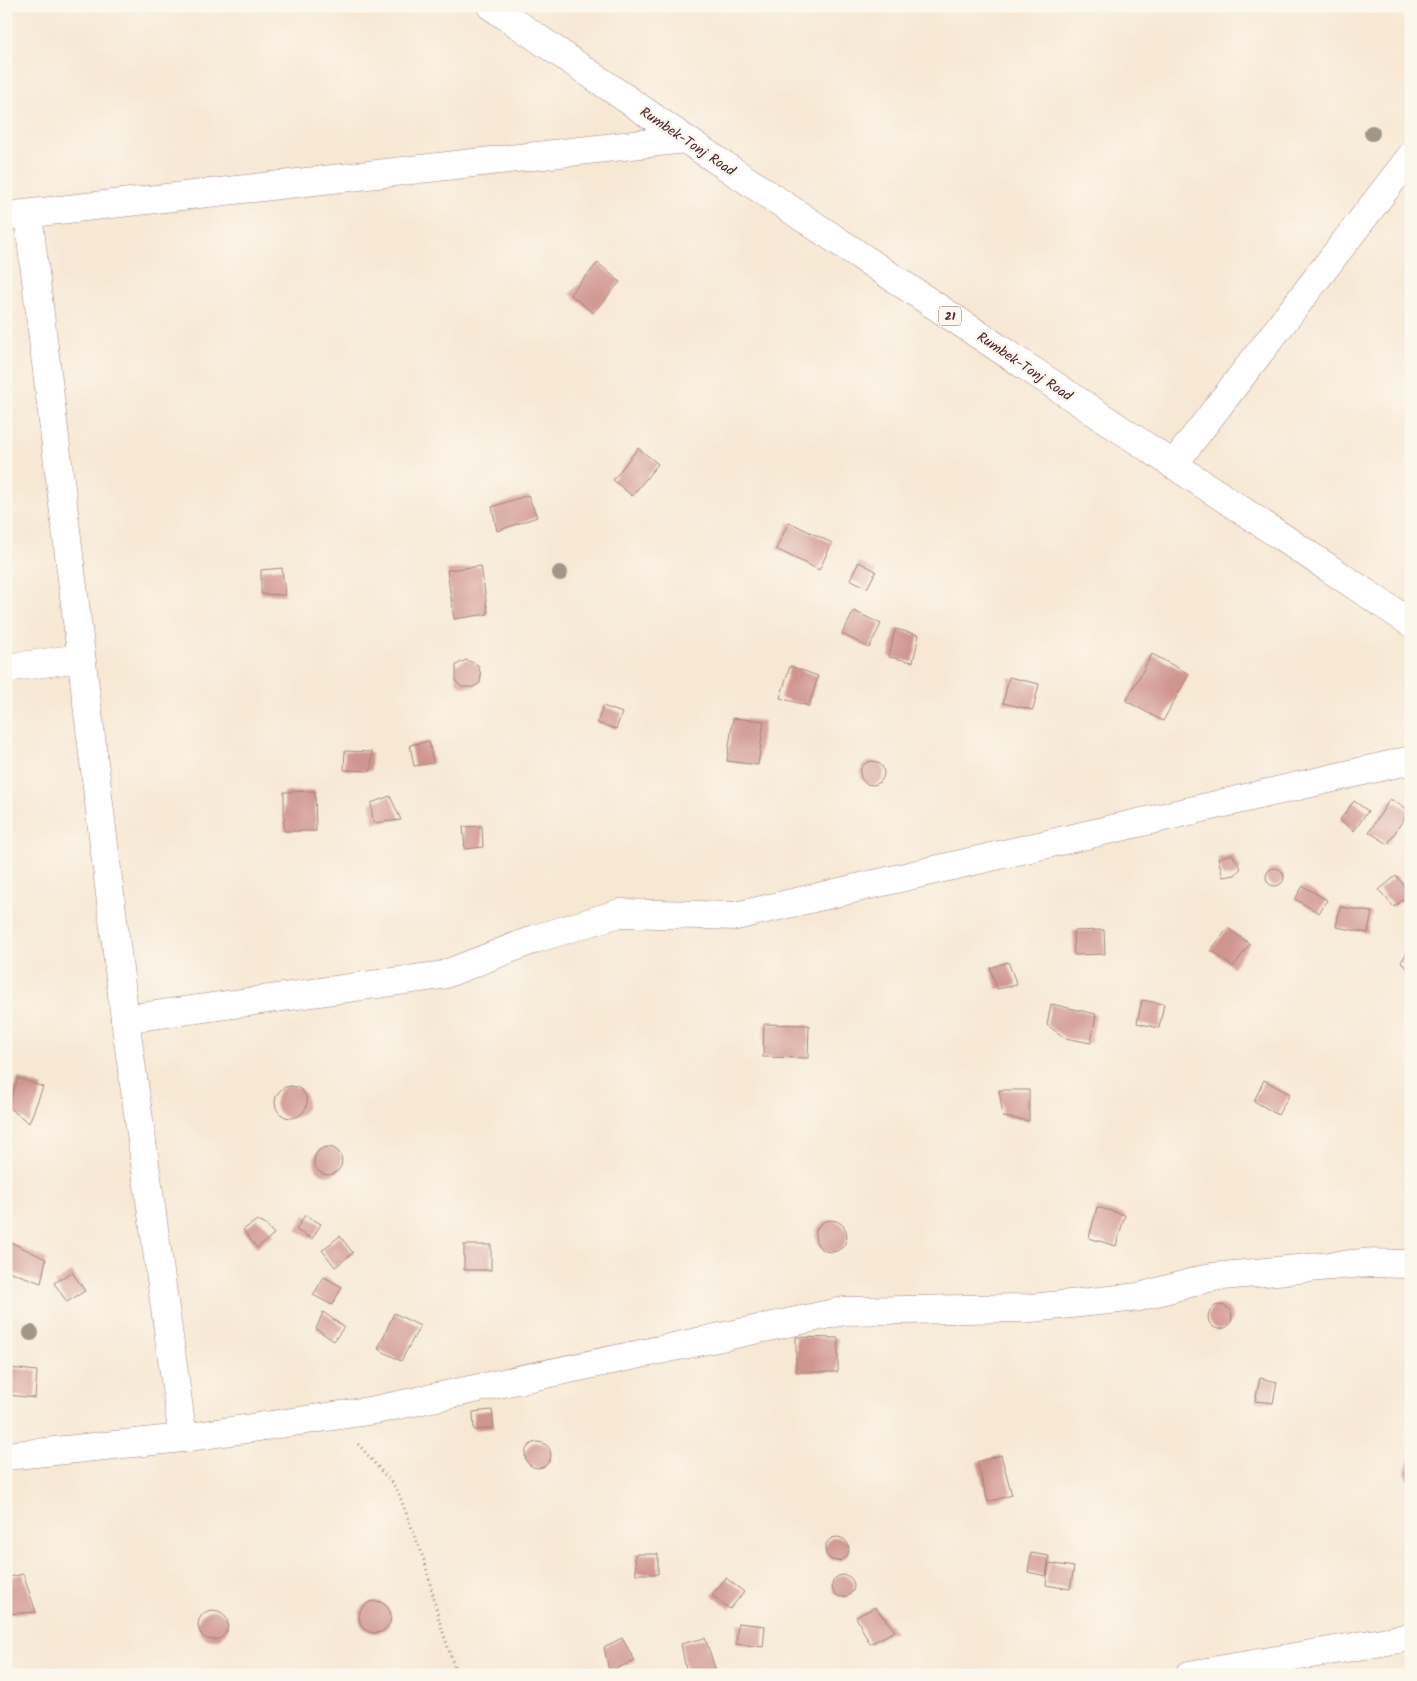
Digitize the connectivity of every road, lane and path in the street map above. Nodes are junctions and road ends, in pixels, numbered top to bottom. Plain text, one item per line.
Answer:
1 (491, 6) edge
2 (685, 139) junction
3 (1411, 156) edge
4 (17, 215) edge
5 (1173, 465) junction
6 (1411, 623) edge
7 (81, 658) junction
8 (6, 668) edge
9 (1411, 760) edge
10 (125, 1019) junction
11 (1411, 1264) edge
12 (336, 1417) junction
13 (183, 1438) junction
14 (6, 1456) edge
15 (1411, 1637) edge
16 (457, 1675) edge
17 (1189, 1675) edge

1 - 2 street, Rumbek-Tonj Road / 21
2 - 4 street
2 - 5 street, Rumbek-Tonj Road / 21
3 - 5 street
4 - 7 street
5 - 6 street, Rumbek-Tonj Road / 21
7 - 8 street
7 - 10 street
9 - 10 street
10 - 13 street
11 - 12 street
12 - 13 street
12 - 16 path
13 - 14 street
15 - 17 street

